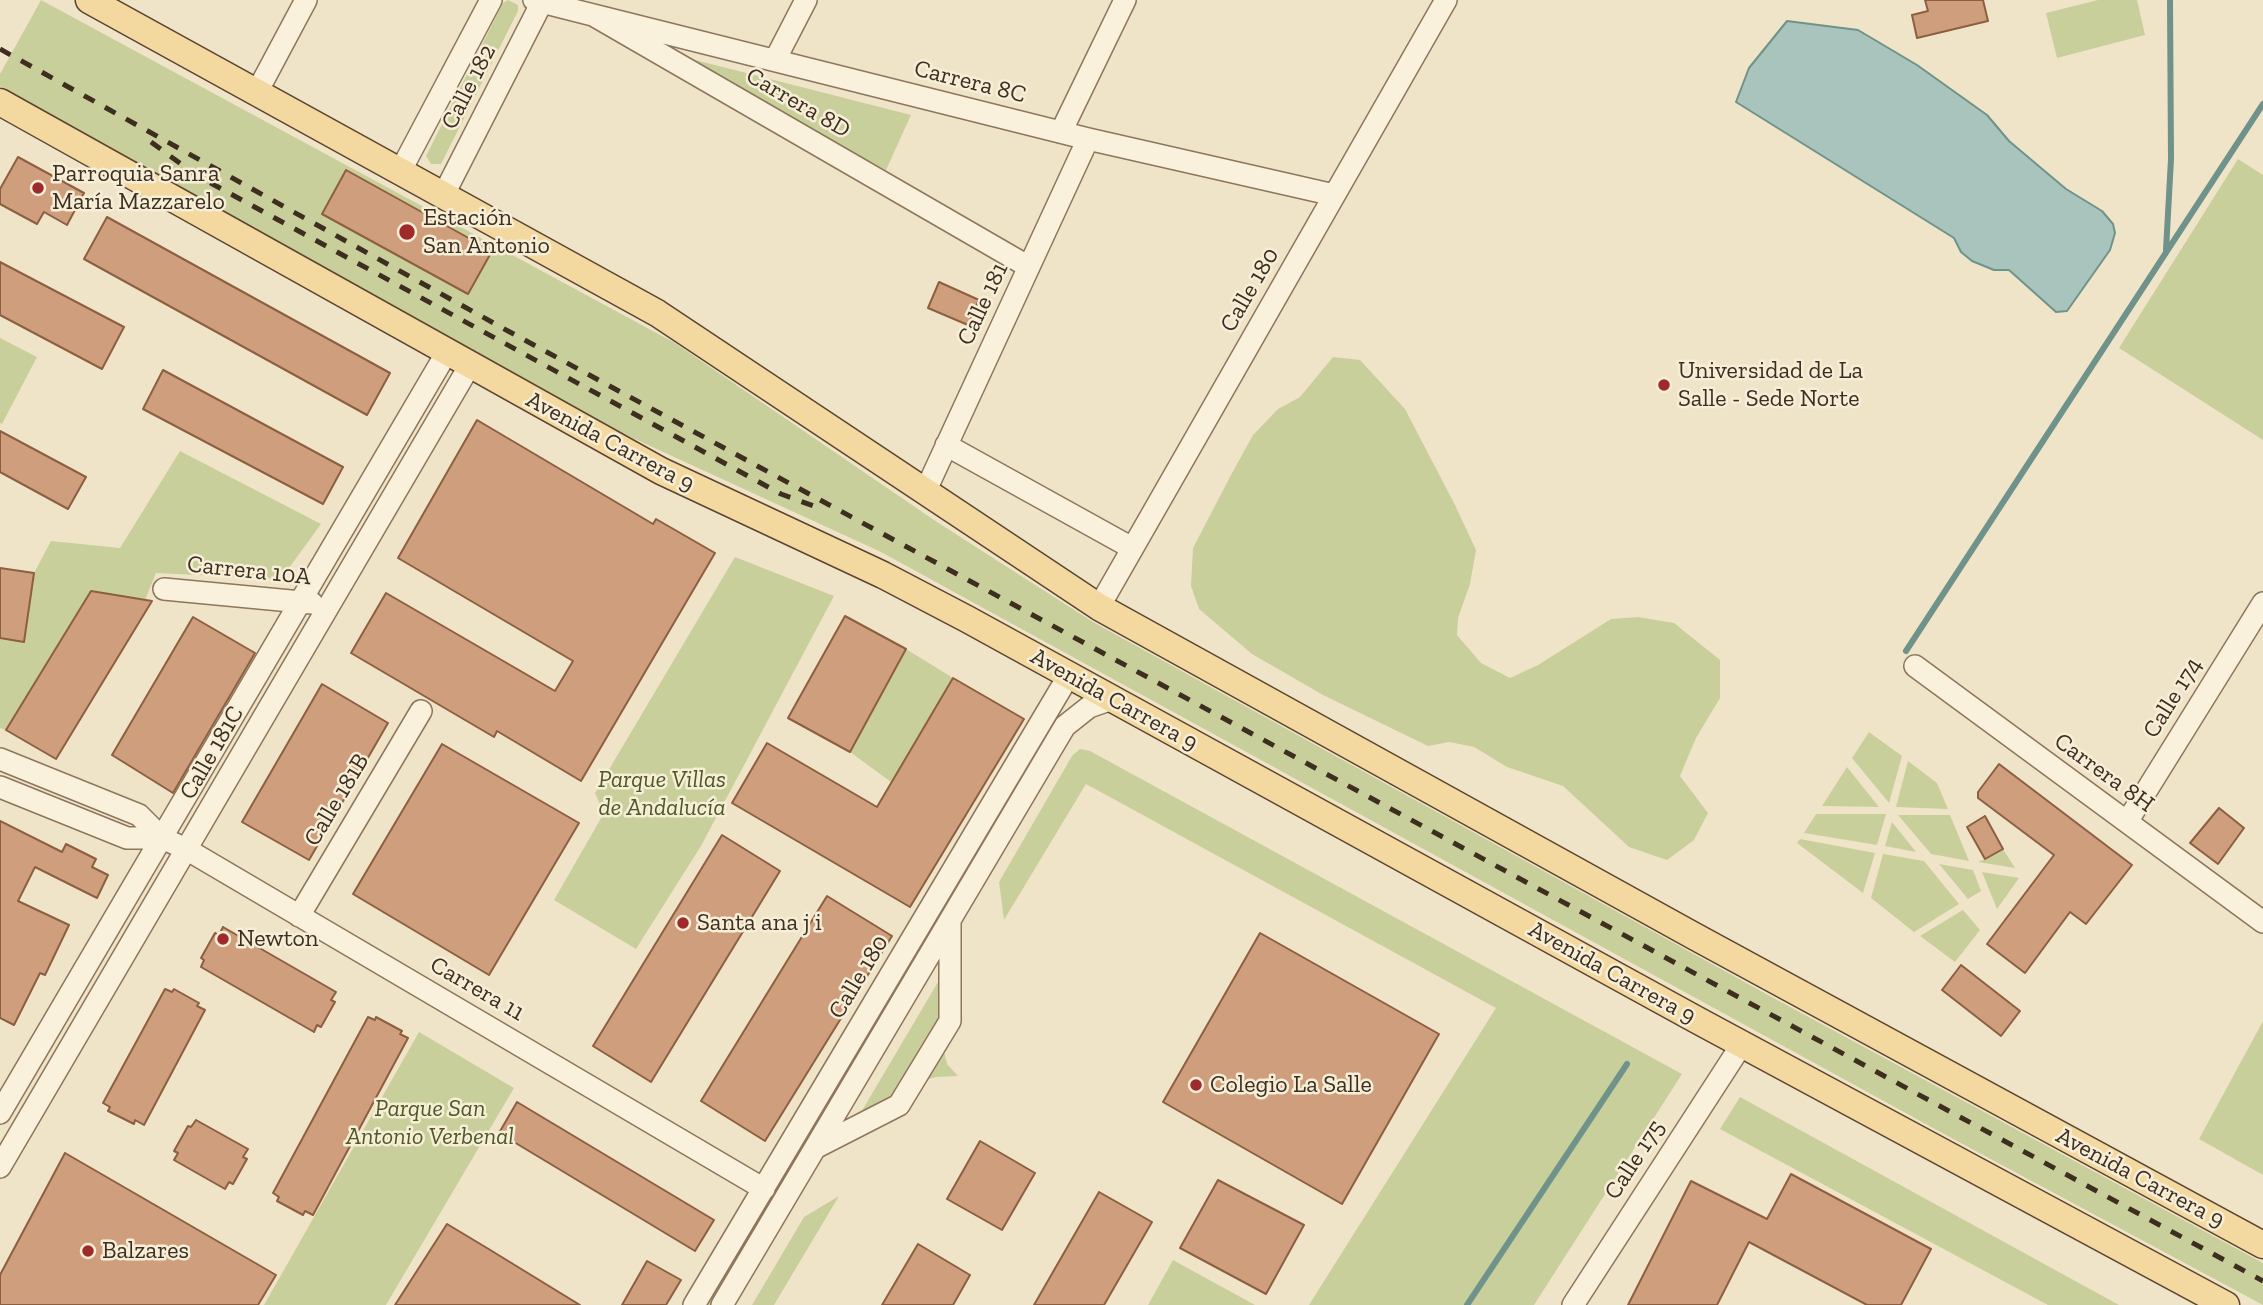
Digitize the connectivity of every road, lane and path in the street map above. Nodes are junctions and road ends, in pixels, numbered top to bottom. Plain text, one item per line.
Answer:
1 (89, 0) edge
2 (306, 0) edge
3 (491, 0) edge
4 (806, 0) edge
5 (1125, 0) edge
6 (1446, 0) edge
7 (538, 2) edge
8 (593, 15) junction
9 (775, 60) junction
10 (257, 92) junction
11 (0, 102) edge
12 (1061, 132) junction
13 (1088, 139) junction
14 (401, 170) junction
15 (444, 194) junction
16 (1334, 195) junction
17 (1029, 267) junction
18 (458, 359) junction
19 (946, 445) junction
20 (925, 492) junction
21 (1132, 548) junction
22 (164, 589) dead end
23 (300, 602) junction
24 (2263, 603) edge
25 (329, 605) junction
26 (1098, 607) junction
27 (1915, 666) dead end
28 (1069, 675) junction
29 (1112, 699) junction
30 (421, 711) dead end
31 (0, 759) edge
32 (0, 787) edge
33 (2127, 822) junction
34 (162, 838) junction
35 (186, 849) junction
36 (299, 916) junction
37 (950, 921) junction
38 (2263, 922) edge
39 (1742, 1044) junction
40 (0, 1114) edge
41 (815, 1148) junction
42 (0, 1167) edge
43 (764, 1189) junction
44 (2263, 1245) edge
45 (694, 1305) edge
46 (722, 1305) edge
47 (1573, 1305) edge
48 (2226, 1305) edge

1 - 10 main road, Avenida Carrera 9
2 - 10 street
3 - 14 street, Calle 182
4 - 9 street
5 - 12 street
6 - 16 street, Calle 180
7 - 8 street, Carrera 8D
7 - 15 street, Calle 182
8 - 9 street, Carrera 8C
8 - 17 street, Carrera 8D
9 - 12 street, Carrera 8C
10 - 14 main road, Avenida Carrera 9
11 - 18 main road, Avenida Carrera 9
12 - 13 street, Carrera 8C
13 - 16 street, Carrera 8C
13 - 17 street, Calle 181
14 - 15 main road, Avenida Carrera 9
15 - 20 main road, Avenida Carrera 9
16 - 21 street, Calle 180
17 - 19 street, Calle 181
18 - 23 street, Calle 181C
18 - 25 street, Calle 181C
18 - 28 main road, Avenida Carrera 9
19 - 20 street, Calle 181
19 - 21 street
20 - 26 main road, Avenida Carrera 9
21 - 26 street, Calle 180
22 - 23 street, Carrera 10A
23 - 25 street, Carrera 10A
23 - 34 street, Calle 181C
24 - 33 street, Calle 174
25 - 35 street, Calle 181C
26 - 44 main road, Avenida Carrera 9
27 - 33 street, Carrera 8H
28 - 29 main road, Avenida Carrera 9
28 - 43 street, Calle 180
29 - 37 street, Calle 180
29 - 39 main road, Avenida Carrera 9
30 - 36 street, Calle 181B
31 - 34 street, Carrera 11
32 - 34 street, Carrera 11
33 - 38 street, Carrera 8H
34 - 35 street, Carrera 11
34 - 40 street, Calle 181C
35 - 36 street, Carrera 11
35 - 42 street, Calle 181C
36 - 43 street, Carrera 11
37 - 41 street, Calle 180
37 - 41 street
39 - 47 street, Calle 175
39 - 48 main road, Avenida Carrera 9
41 - 46 street, Calle 180
43 - 45 street, Calle 180

